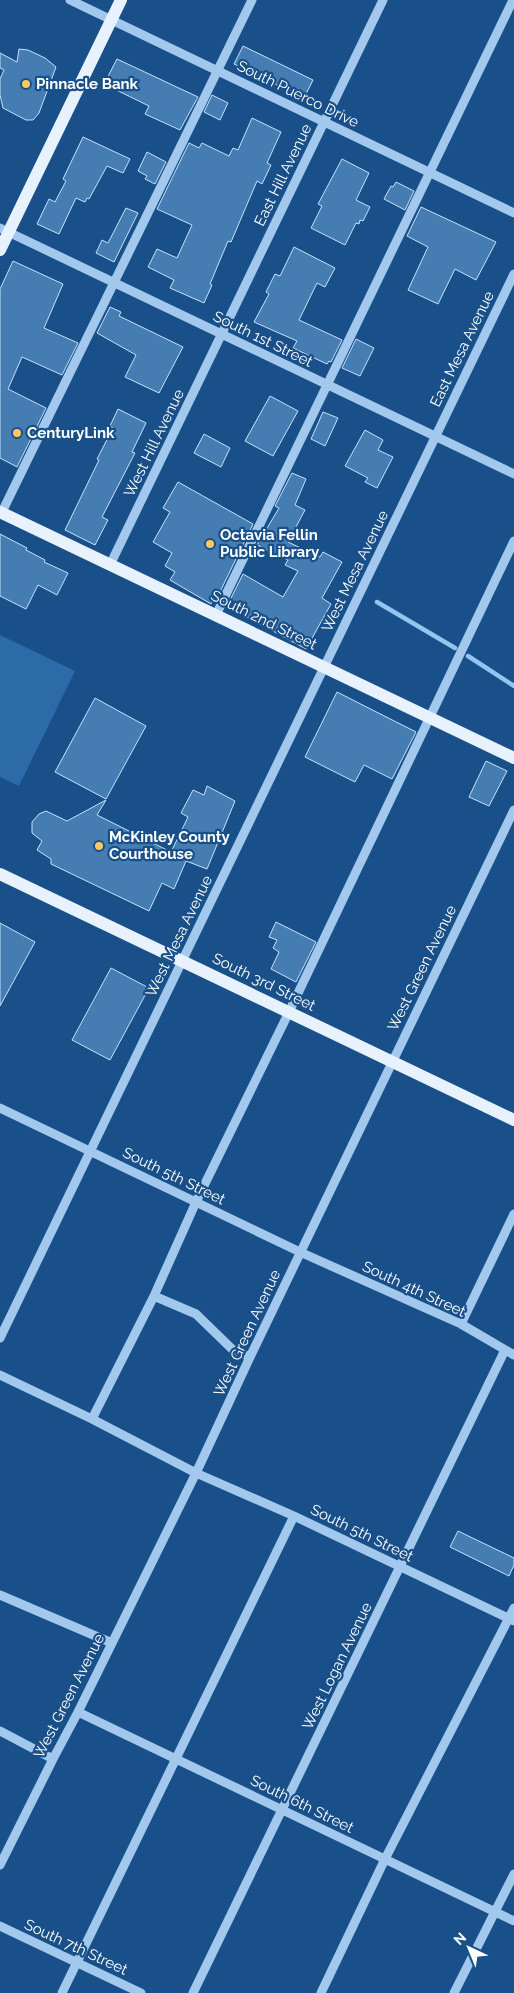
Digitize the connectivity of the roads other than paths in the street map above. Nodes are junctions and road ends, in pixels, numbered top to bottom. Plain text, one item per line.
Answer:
1 (70, 0) edge
2 (121, 0) edge
3 (252, 0) edge
4 (383, 0) edge
5 (513, 0) edge
6 (111, 20) junction
7 (218, 71) junction
8 (324, 122) junction
9 (431, 173) junction
10 (514, 213) edge
11 (4, 230) edge
12 (0, 250) edge
13 (514, 274) edge
14 (113, 282) junction
15 (222, 334) junction
16 (327, 385) junction
17 (435, 437) junction
18 (514, 474) edge
19 (1, 512) edge
20 (514, 540) edge
21 (110, 564) junction
22 (216, 615) junction
23 (324, 667) junction
24 (429, 717) junction
25 (514, 758) edge
26 (514, 810) edge
27 (0, 874) edge
28 (182, 961) junction
29 (289, 1012) junction
30 (392, 1062) junction
31 (0, 1108) edge
32 (514, 1120) edge
33 (90, 1152) junction
34 (196, 1202) junction
35 (514, 1214) edge
36 (300, 1252) junction
37 (154, 1296) junction
38 (460, 1324) junction
39 (0, 1338) edge
40 (510, 1352) edge
41 (250, 1357) junction
42 (0, 1375) edge
43 (92, 1419) junction
44 (196, 1473) junction
45 (294, 1516) junction
46 (400, 1566) junction
47 (0, 1595) edge
48 (514, 1608) edge
49 (511, 1620) edge
50 (112, 1643) junction
51 (78, 1712) junction
52 (0, 1731) edge
53 (53, 1759) junction
54 (176, 1759) junction
55 (282, 1810) junction
56 (385, 1859) junction
57 (0, 1866) edge
58 (514, 1874) edge
59 (495, 1912) junction
60 (514, 1921) edge
61 (0, 1926) edge
62 (76, 1963) junction
63 (62, 1993) edge
64 (141, 1993) edge
65 (192, 1993) edge
66 (321, 1993) edge
67 (454, 1993) edge

1 - 6 street, South Puerco Drive
2 - 6 main road
3 - 7 street
4 - 8 street, East Hill Avenue
5 - 9 street
6 - 7 street, South Puerco Drive
6 - 11 main road
7 - 8 street, South Puerco Drive
7 - 14 street
8 - 9 street, South Puerco Drive
8 - 15 street, East Hill Avenue
9 - 10 street, South Puerco Drive
9 - 16 street
11 - 12 main road
11 - 14 street, South 1st Street
13 - 17 street, East Mesa Avenue
14 - 15 street, South 1st Street
14 - 19 street
15 - 16 street, South 1st Street
15 - 21 street, West Hill Avenue
16 - 17 street, South 1st Street
16 - 22 street
17 - 18 street, South 1st Street
17 - 23 street, West Mesa Avenue
19 - 21 main road, South 2nd Street
20 - 24 street
21 - 22 main road, South 2nd Street
22 - 23 main road, South 2nd Street
23 - 24 main road, South 2nd Street
23 - 28 street, West Mesa Avenue
24 - 25 main road, South 2nd Street
24 - 29 street
26 - 30 street, West Green Avenue
27 - 28 main road, South 3rd Street
28 - 29 main road, South 3rd Street
28 - 33 street, West Mesa Avenue
29 - 30 main road, South 3rd Street
29 - 34 street
30 - 32 main road, South 3rd Street
30 - 36 street, West Green Avenue
31 - 33 street
33 - 34 street, South 5th Street
33 - 39 street, West Mesa Avenue
34 - 36 street, South 5th Street
34 - 37 street
35 - 38 street
36 - 38 street, South 4th Street
36 - 41 street, West Green Avenue
37 - 41 street
37 - 43 street
38 - 40 street, South 4th Street
40 - 46 street, West Logan Avenue
41 - 44 street, West Green Avenue
42 - 43 street
43 - 44 street
44 - 45 street, South 5th Street
44 - 50 street, West Green Avenue
45 - 46 street, South 5th Street
45 - 54 street
46 - 49 street, South 5th Street
46 - 55 street, West Logan Avenue
47 - 50 street
48 - 49 street
49 - 56 street
50 - 51 street, West Green Avenue
51 - 53 street, West Green Avenue
51 - 54 street, South 6th Street
52 - 53 street
53 - 57 street, West Green Avenue
54 - 55 street, South 6th Street
54 - 62 street
55 - 56 street, South 6th Street
55 - 65 street, West Logan Avenue
56 - 59 street, South 6th Street
56 - 66 street
58 - 59 street
59 - 60 street, South 6th Street
59 - 67 street
61 - 62 street, South 7th Street
62 - 63 street
62 - 64 street, South 7th Street

